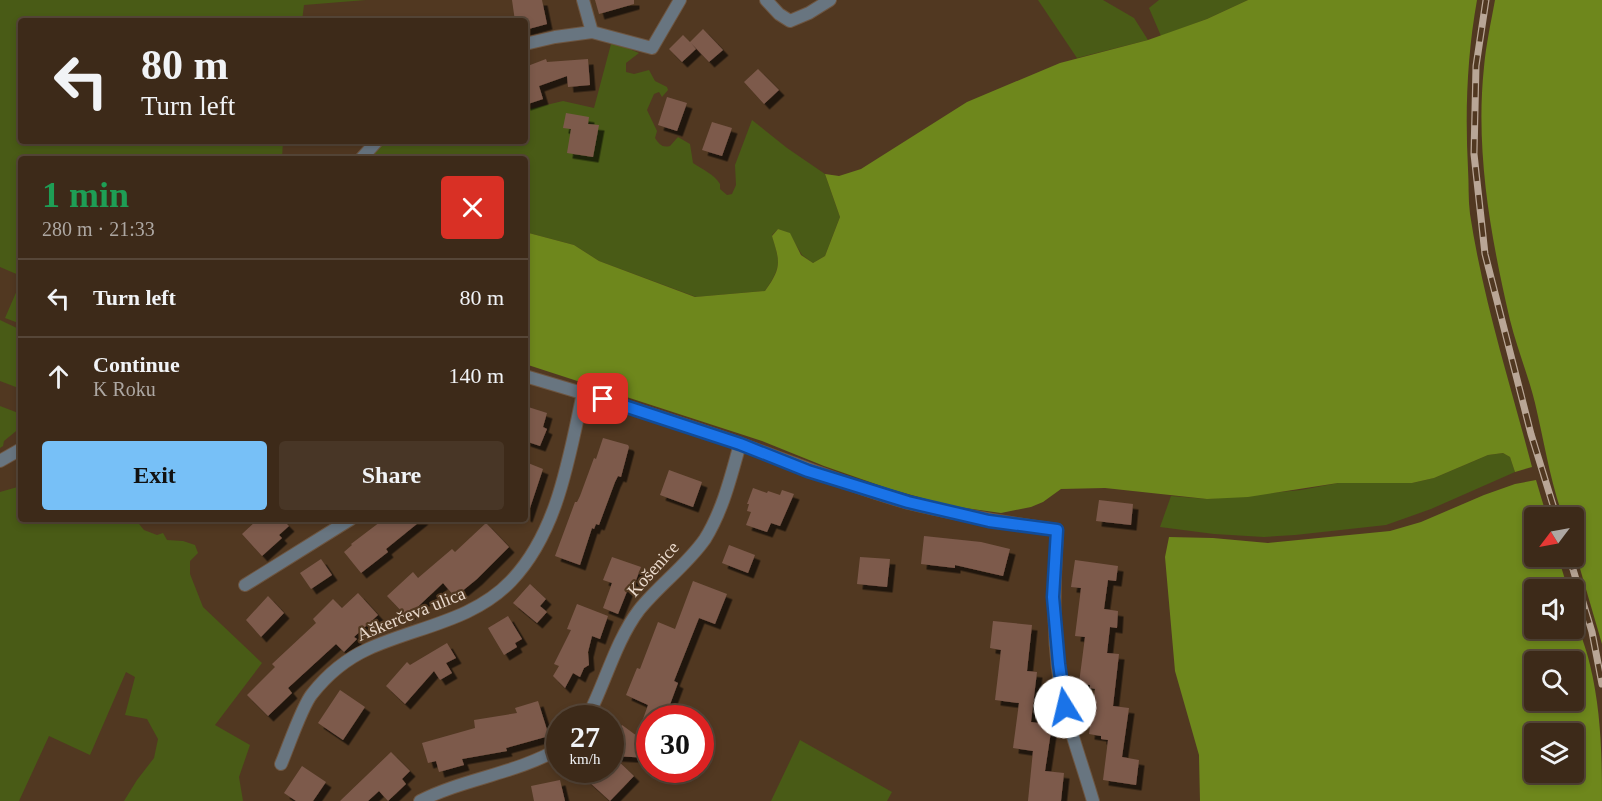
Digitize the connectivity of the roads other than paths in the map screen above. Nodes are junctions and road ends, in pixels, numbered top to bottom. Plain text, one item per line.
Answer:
1 (583, 0) edge
2 (680, 0) edge
3 (766, 0) edge
4 (830, 0) edge
5 (592, 32) junction
6 (528, 43) edge
7 (374, 144) edge
8 (364, 156) edge
9 (528, 377) edge
10 (583, 393) junction
11 (740, 444) junction
12 (18, 451) edge
13 (0, 461) edge
14 (346, 522) edge
15 (245, 585) dead end
16 (594, 705) edge
17 (546, 756) edge
18 (282, 764) dead end
19 (420, 801) edge
20 (1093, 801) edge

1 - 5 street
2 - 5 street
3 - 4 street
5 - 6 street
7 - 8 street
9 - 10 street
10 - 11 street
10 - 18 street, Aškerčeva ulica
11 - 16 street, Košenice
11 - 20 street
12 - 13 street
14 - 15 street
17 - 19 street

